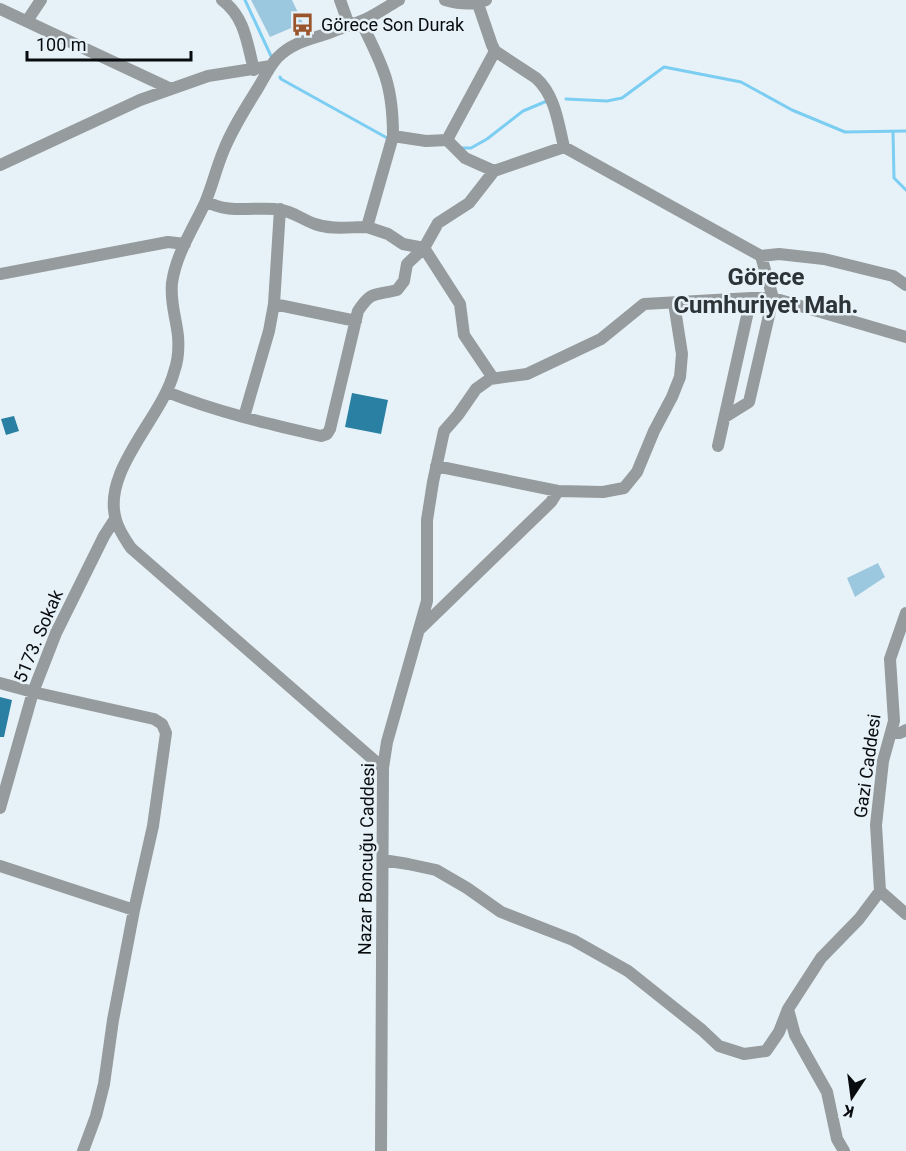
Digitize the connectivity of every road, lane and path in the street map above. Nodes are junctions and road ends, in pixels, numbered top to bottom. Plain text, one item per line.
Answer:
1 (41, 0) edge
2 (222, 0) edge
3 (340, 0) edge
4 (399, 0) edge
5 (446, 0) edge
6 (482, 2) edge
7 (0, 9) edge
8 (27, 21) junction
9 (355, 23) junction
10 (495, 51) junction
11 (271, 66) junction
12 (254, 70) junction
13 (171, 89) junction
14 (393, 136) junction
15 (452, 145) junction
16 (564, 147) junction
17 (0, 165) edge
18 (494, 171) junction
19 (206, 201) junction
20 (280, 209) junction
21 (367, 227) junction
22 (185, 244) junction
23 (424, 248) junction
24 (761, 256) junction
25 (0, 274) edge
26 (904, 282) edge
27 (751, 298) junction
28 (773, 298) junction
29 (674, 303) junction
30 (274, 304) junction
31 (356, 321) junction
32 (906, 337) edge
33 (493, 378) junction
34 (167, 392) junction
35 (244, 417) junction
36 (725, 417) junction
37 (718, 446) dead end
38 (436, 466) junction
39 (558, 491) junction
40 (115, 519) junction
41 (906, 613) edge
42 (418, 632) junction
43 (0, 683) edge
44 (33, 692) junction
45 (906, 730) edge
46 (891, 733) junction
47 (383, 768) junction
48 (0, 808) edge
49 (383, 860) junction
50 (0, 866) edge
51 (880, 891) junction
52 (134, 910) junction
53 (906, 914) edge
54 (788, 1009) junction
55 (837, 1139) junction
56 (83, 1151) edge
57 (381, 1151) edge
58 (829, 1151) edge
59 (844, 1151) edge

1 - 8 street
2 - 12 street
3 - 9 street
4 - 9 street
5 - 6 street
6 - 10 street
7 - 8 street
8 - 13 street
9 - 11 street
9 - 14 street
10 - 15 street
10 - 16 street
11 - 12 street
11 - 19 street
12 - 13 street
13 - 17 street
14 - 15 street
14 - 21 street
15 - 18 street
16 - 18 street
16 - 24 street
18 - 23 street
19 - 20 street
19 - 22 street
20 - 21 street
20 - 30 street
21 - 23 street
22 - 25 street
22 - 34 street
23 - 31 street
23 - 33 street
24 - 26 street
24 - 28 street
27 - 28 street
27 - 29 street
27 - 36 street
28 - 32 street
28 - 36 street
29 - 33 street
29 - 39 street
30 - 31 street
30 - 35 street
31 - 35 street
33 - 38 street, Nazar Boncuğu Caddesi
34 - 35 street
34 - 40 street
36 - 37 street
38 - 39 street
38 - 42 street, Nazar Boncuğu Caddesi
39 - 42 street
40 - 44 street, 5173. Sokak
40 - 47 street
41 - 46 street, Gazi Caddesi
42 - 47 street, Nazar Boncuğu Caddesi
43 - 44 street
44 - 48 street, 5173. Sokak
44 - 52 street
45 - 46 street
46 - 51 street, Gazi Caddesi
47 - 49 street, Nazar Boncuğu Caddesi
49 - 54 street
49 - 57 street, Nazar Boncuğu Caddesi
50 - 52 street
51 - 53 street
51 - 54 street
52 - 56 street
54 - 55 street
55 - 58 street
55 - 59 street

